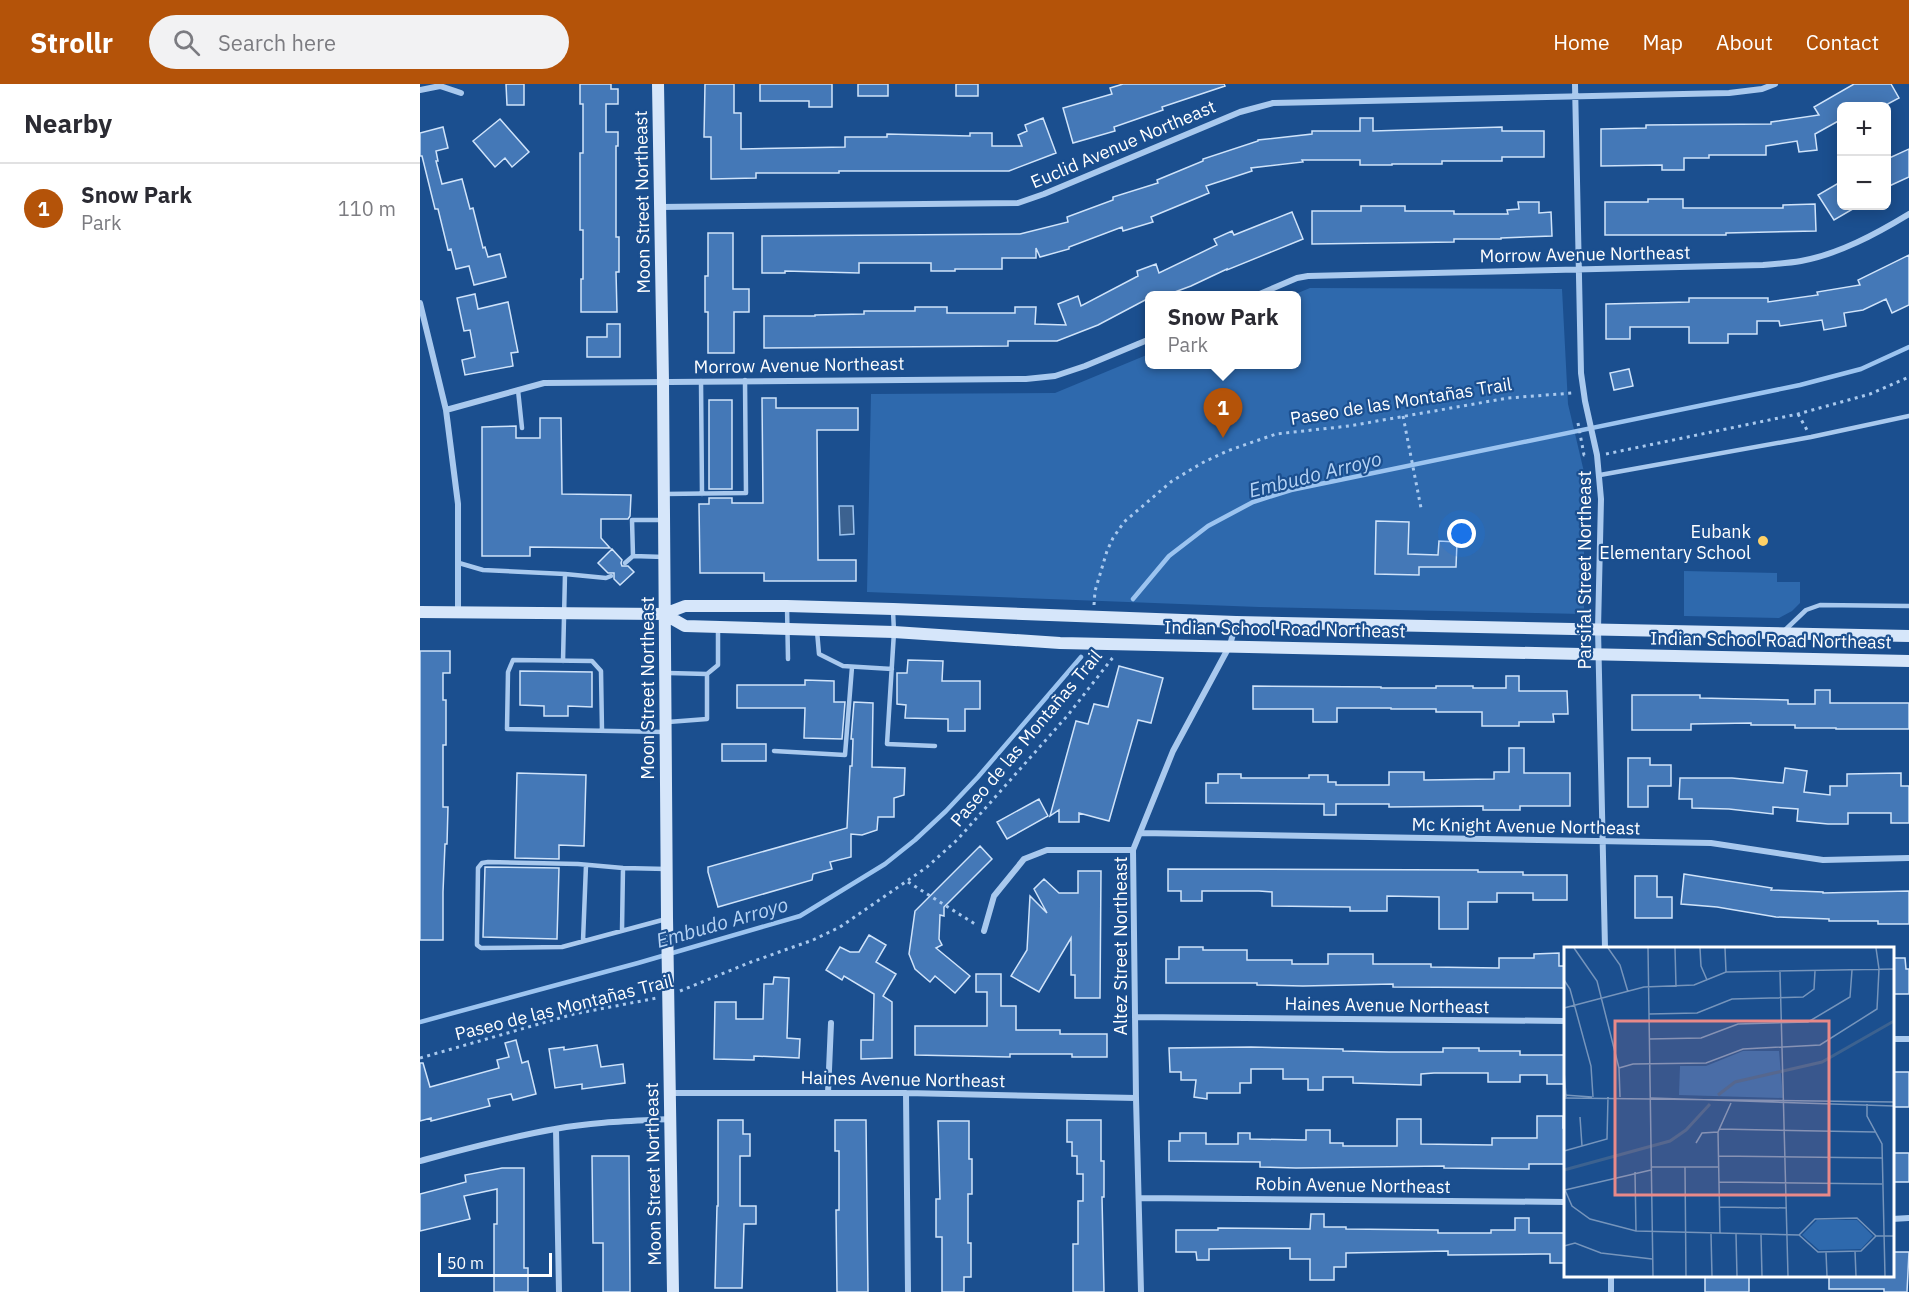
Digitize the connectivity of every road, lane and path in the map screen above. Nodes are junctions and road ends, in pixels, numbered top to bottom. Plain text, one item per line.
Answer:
1 (658, 84) edge
2 (1575, 84) edge
3 (1775, 84) edge
4 (420, 90) edge
5 (461, 93) dead end
6 (1576, 97) junction
7 (660, 207) junction
8 (1909, 214) edge
9 (1580, 270) junction
10 (1267, 291) edge
11 (420, 303) edge
12 (1145, 341) edge
13 (1909, 377) edge
14 (745, 380) junction
15 (663, 381) junction
16 (701, 381) junction
17 (518, 390) junction
18 (1572, 393) dead end
19 (446, 410) junction
20 (1403, 416) junction
21 (1909, 416) edge
22 (522, 428) dead end
23 (1584, 454) dead end
24 (1597, 455) junction
25 (1600, 475) junction
26 (664, 494) junction
27 (702, 494) junction
28 (1421, 508) dead end
29 (664, 520) junction
30 (633, 556) junction
31 (664, 558) junction
32 (459, 563) junction
33 (625, 563) dead end
34 (565, 574) junction
35 (611, 576) dead end
36 (787, 606) junction
37 (1909, 606) edge
38 (893, 609) junction
39 (420, 612) edge
40 (458, 612) junction
41 (564, 613) junction
42 (664, 614) junction
43 (1090, 616) junction
44 (1236, 622) junction
45 (718, 628) junction
46 (1598, 629) junction
47 (788, 630) junction
48 (817, 631) junction
49 (894, 632) junction
50 (1782, 633) junction
51 (1909, 636) edge
52 (1105, 643) junction
53 (1230, 645) junction
54 (1599, 654) junction
55 (788, 659) dead end
56 (563, 661) junction
57 (1909, 661) edge
58 (852, 666) junction
59 (892, 669) junction
60 (665, 673) junction
61 (707, 674) junction
62 (665, 727) junction
63 (602, 731) junction
64 (935, 746) dead end
65 (774, 751) dead end
66 (1141, 834) junction
67 (1602, 843) junction
68 (1133, 850) junction
69 (1909, 858) edge
70 (586, 864) junction
71 (623, 868) junction
72 (667, 868) junction
73 (908, 882) junction
74 (667, 918) junction
75 (622, 930) junction
76 (984, 931) joint
77 (583, 941) junction
78 (1605, 947) edge
79 (669, 989) junction
80 (1136, 1017) junction
81 (1564, 1021) edge
82 (831, 1023) dead end
83 (1909, 1039) edge
84 (1894, 1040) edge
85 (420, 1058) edge
86 (669, 1093) junction
87 (828, 1093) junction
88 (906, 1094) junction
89 (1136, 1098) junction
90 (670, 1119) junction
91 (556, 1129) junction
92 (420, 1161) edge
93 (1139, 1198) junction
94 (1564, 1202) edge
95 (1909, 1218) edge
96 (1894, 1219) edge
97 (559, 1292) edge
98 (673, 1292) edge
99 (908, 1292) edge
100 (1141, 1292) edge

1 - 7 street, Moon Street Northeast
2 - 6 street, Parsifal Street Northeast
3 - 6 street, Euclid Avenue Northeast
4 - 5 street
6 - 7 street, Euclid Avenue Northeast
6 - 9 street, Parsifal Street Northeast
7 - 15 street, Moon Street Northeast
8 - 9 street, Morrow Avenue Northeast
9 - 10 street, Morrow Avenue Northeast
9 - 24 street, Parsifal Street Northeast
11 - 19 street
12 - 14 street, Morrow Avenue Northeast
13 - 24 path
14 - 16 street, Morrow Avenue Northeast
14 - 27 lane
15 - 16 street, Morrow Avenue Northeast
15 - 17 street, Morrow Avenue Northeast
15 - 26 street, Moon Street Northeast
16 - 27 lane
17 - 19 street, Morrow Avenue Northeast
17 - 22 lane
18 - 20 path, Paseo de las Montañas Trail
19 - 32 street
20 - 28 path
20 - 43 path, Paseo de las Montañas Trail
21 - 25 lane
23 - 24 path
24 - 25 street, Parsifal Street Northeast
25 - 46 street, Parsifal Street Northeast
26 - 27 lane
26 - 29 street, Moon Street Northeast
29 - 30 lane
29 - 31 street, Moon Street Northeast
30 - 31 lane
30 - 33 lane
31 - 42 street, Moon Street Northeast
32 - 34 lane
32 - 40 street
34 - 35 lane
34 - 41 lane
36 - 38 street, Indian School Road Northeast
36 - 42 street, Indian School Road Northeast
36 - 47 lane
37 - 50 lane
38 - 43 street, Indian School Road Northeast
38 - 49 lane
39 - 40 street, Indian School Road Northeast
40 - 41 street, Indian School Road Northeast
41 - 42 street, Indian School Road Northeast
41 - 56 lane
42 - 45 street, Indian School Road Northeast
42 - 60 street, Moon Street Northeast
43 - 44 street, Indian School Road Northeast
44 - 46 street, Indian School Road Northeast
44 - 53 street, Altez Street Northeast
45 - 47 street, Indian School Road Northeast
45 - 61 lane
46 - 50 street, Indian School Road Northeast
46 - 54 street, Parsifal Street Northeast
47 - 48 street, Indian School Road Northeast
47 - 55 lane
48 - 49 street, Indian School Road Northeast
48 - 58 lane
49 - 52 street, Indian School Road Northeast
49 - 59 lane
50 - 51 street, Indian School Road Northeast
52 - 53 street, Indian School Road Northeast
52 - 73 path, Paseo de las Montañas Trail
53 - 54 street, Indian School Road Northeast
53 - 66 street, Altez Street Northeast
54 - 57 street, Indian School Road Northeast
54 - 67 street, Parsifal Street Northeast
56 - 63 lane
56 - 63 lane
58 - 59 lane
58 - 65 lane
59 - 64 lane
60 - 61 lane
60 - 62 street, Moon Street Northeast
61 - 62 lane
62 - 63 lane
62 - 72 street, Moon Street Northeast
66 - 67 street, Mc Knight Avenue Northeast
66 - 68 street, Altez Street Northeast
67 - 69 street, Mc Knight Avenue Northeast
67 - 78 street, Parsifal Street Northeast
68 - 76 street
68 - 80 street, Altez Street Northeast
70 - 71 lane
70 - 77 lane
70 - 77 lane
71 - 72 lane
71 - 75 lane
72 - 74 street, Moon Street Northeast
73 - 76 path
73 - 79 path, Paseo de las Montañas Trail
74 - 75 lane
74 - 79 street, Moon Street Northeast
75 - 77 lane
79 - 85 path, Paseo de las Montañas Trail
79 - 86 street, Moon Street Northeast
80 - 81 street, Haines Avenue Northeast
80 - 89 street, Altez Street Northeast
82 - 87 street
83 - 84 street
86 - 87 street, Haines Avenue Northeast
86 - 90 street, Moon Street Northeast
87 - 88 street, Haines Avenue Northeast
88 - 89 street, Haines Avenue Northeast
88 - 99 street
89 - 93 street, Altez Street Northeast
90 - 91 street
90 - 98 street, Moon Street Northeast
91 - 92 street
91 - 97 street
93 - 94 street, Robin Avenue Northeast
93 - 100 street, Altez Street Northeast
95 - 96 street

